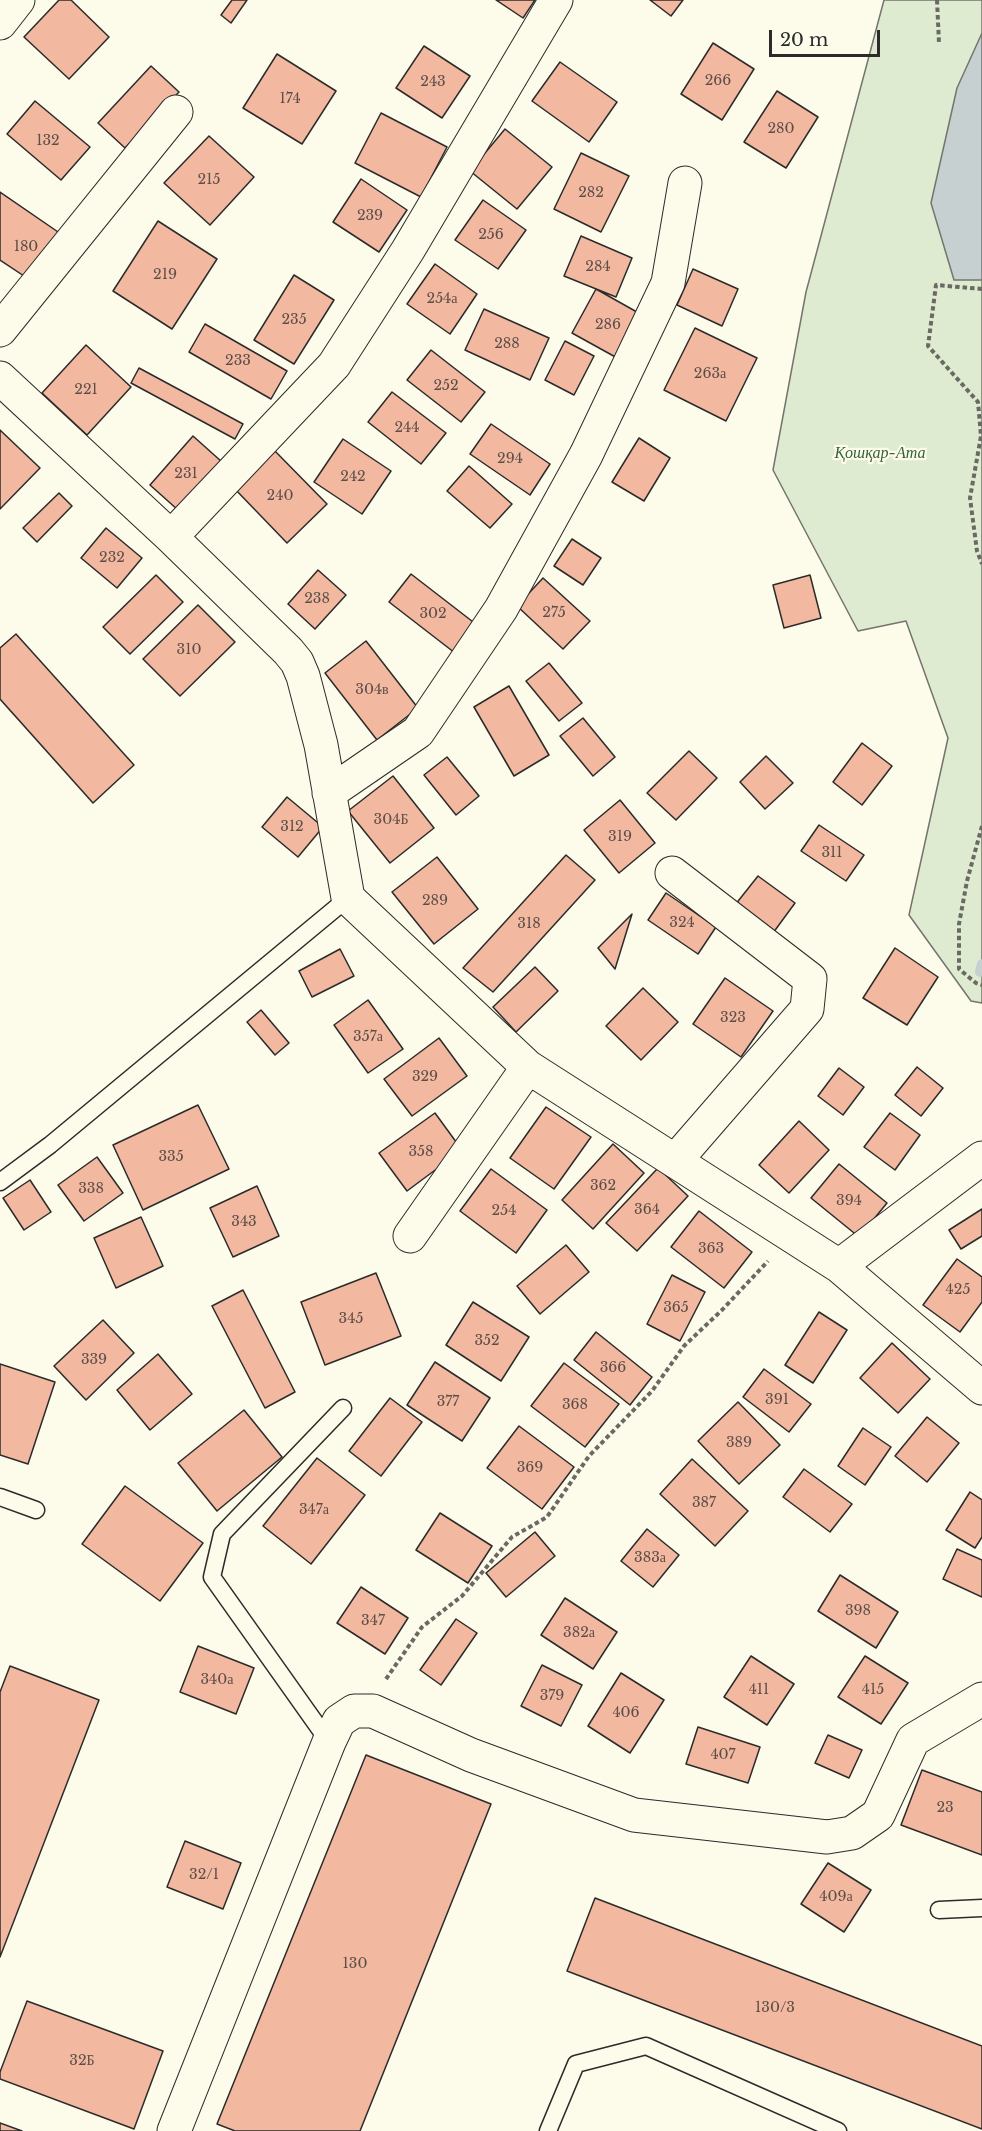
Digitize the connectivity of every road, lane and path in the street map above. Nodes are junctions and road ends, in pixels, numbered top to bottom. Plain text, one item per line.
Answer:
1 (18, 0) edge
2 (556, 0) edge
3 (937, 0) edge
4 (0, 23) edge
5 (939, 43) dead end
6 (176, 112) dead end
7 (686, 183) dead end
8 (982, 289) edge
9 (0, 330) edge
10 (0, 378) edge
11 (171, 537) junction
12 (982, 564) edge
13 (329, 793) junction
14 (982, 826) edge
15 (672, 873) dead end
16 (348, 898) junction
17 (982, 985) edge
18 (528, 1067) junction
19 (982, 1158) edge
20 (675, 1161) junction
21 (0, 1182) edge
22 (789, 1234) junction
23 (410, 1236) dead end
24 (839, 1266) junction
25 (982, 1388) edge
26 (343, 1408) dead end
27 (0, 1497) edge
28 (36, 1510) dead end
29 (982, 1699) edge
30 (373, 1711) junction
31 (330, 1742) junction
32 (982, 1908) edge
33 (939, 1910) dead end
34 (174, 2131) edge
35 (548, 2131) edge
36 (838, 2131) edge

1 - 4 street
2 - 11 street
3 - 5 path
6 - 9 street
7 - 13 street
8 - 12 path
10 - 11 street
11 - 13 street
13 - 16 street
14 - 17 path
15 - 20 street
16 - 18 street
16 - 21 lane
18 - 20 street
18 - 23 street
19 - 24 street
20 - 22 street
22 - 24 street
22 - 30 path
24 - 25 street
26 - 31 lane
27 - 28 lane
29 - 30 street
30 - 31 street
31 - 34 street
32 - 33 lane
35 - 36 lane

